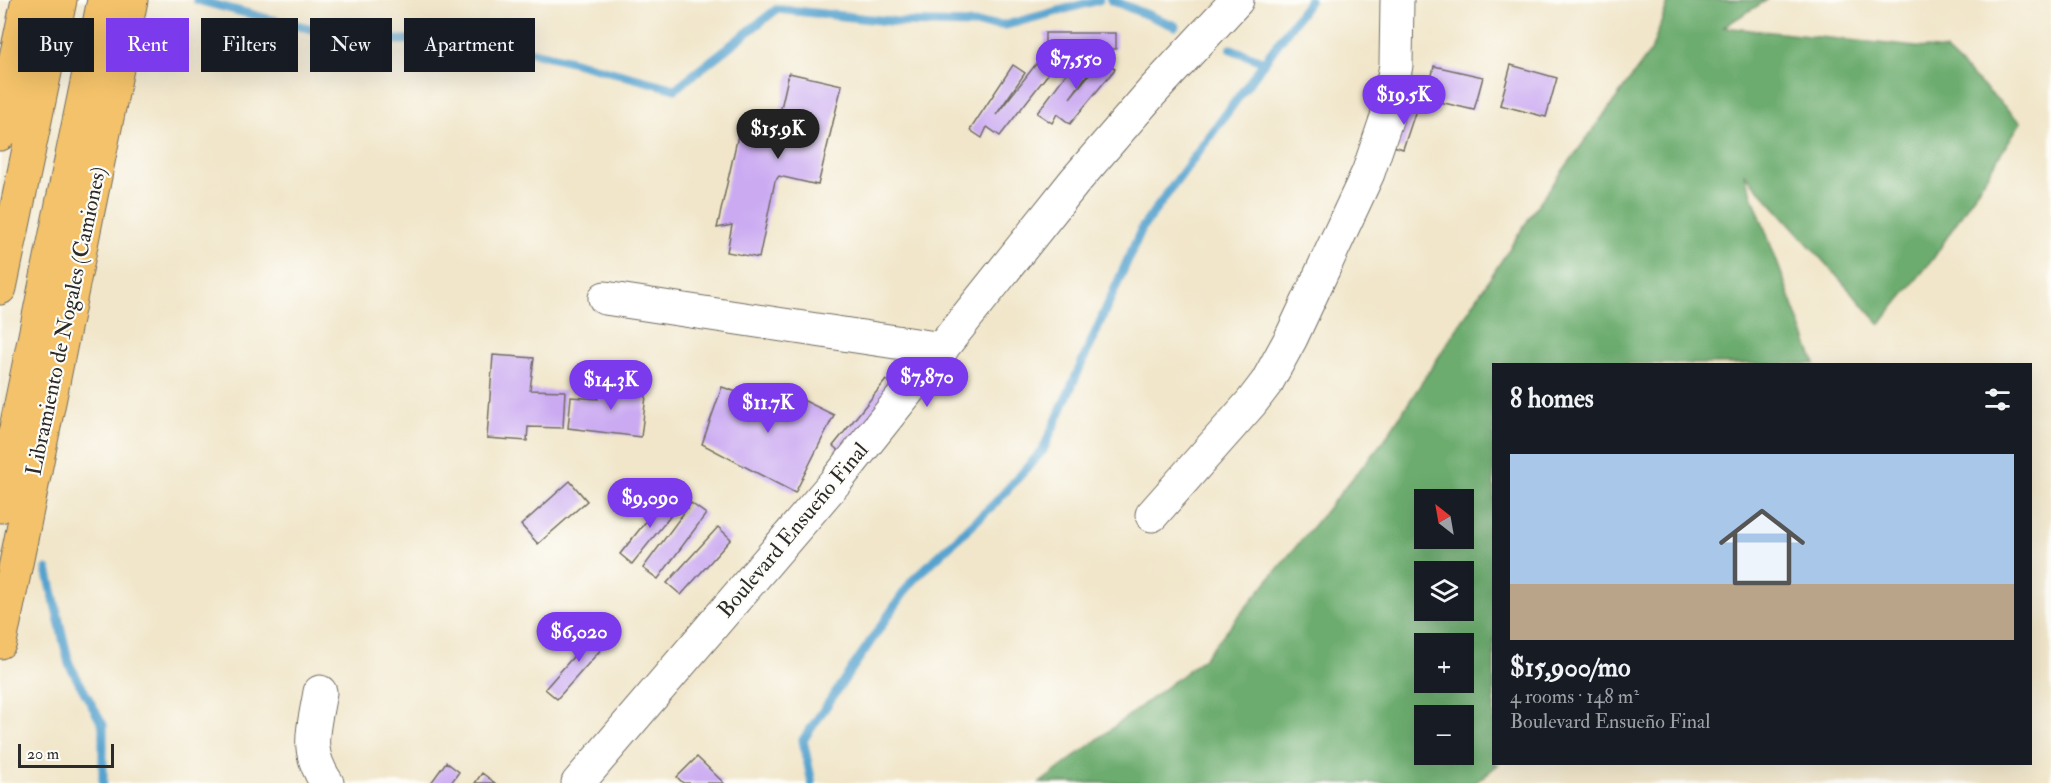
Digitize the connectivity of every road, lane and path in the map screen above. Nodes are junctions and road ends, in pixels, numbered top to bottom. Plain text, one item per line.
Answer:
1 (28, 0) edge
2 (60, 0) edge
3 (104, 0) edge
4 (131, 0) edge
5 (1237, 0) edge
6 (1396, 0) edge
7 (0, 134) edge
8 (0, 288) edge
9 (605, 298) dead end
10 (942, 349) junction
11 (0, 506) edge
12 (1152, 515) dead end
13 (0, 642) edge
14 (320, 692) dead end
15 (327, 783) edge
16 (578, 783) edge

1 - 7 highway
2 - 8 highway
3 - 11 highway
4 - 13 highway, Libramiento de Nogales (Camiones)
5 - 10 street, Boulevard Ensueño Final
6 - 12 street
9 - 10 street
10 - 16 street, Boulevard Ensueño Final
14 - 15 street

